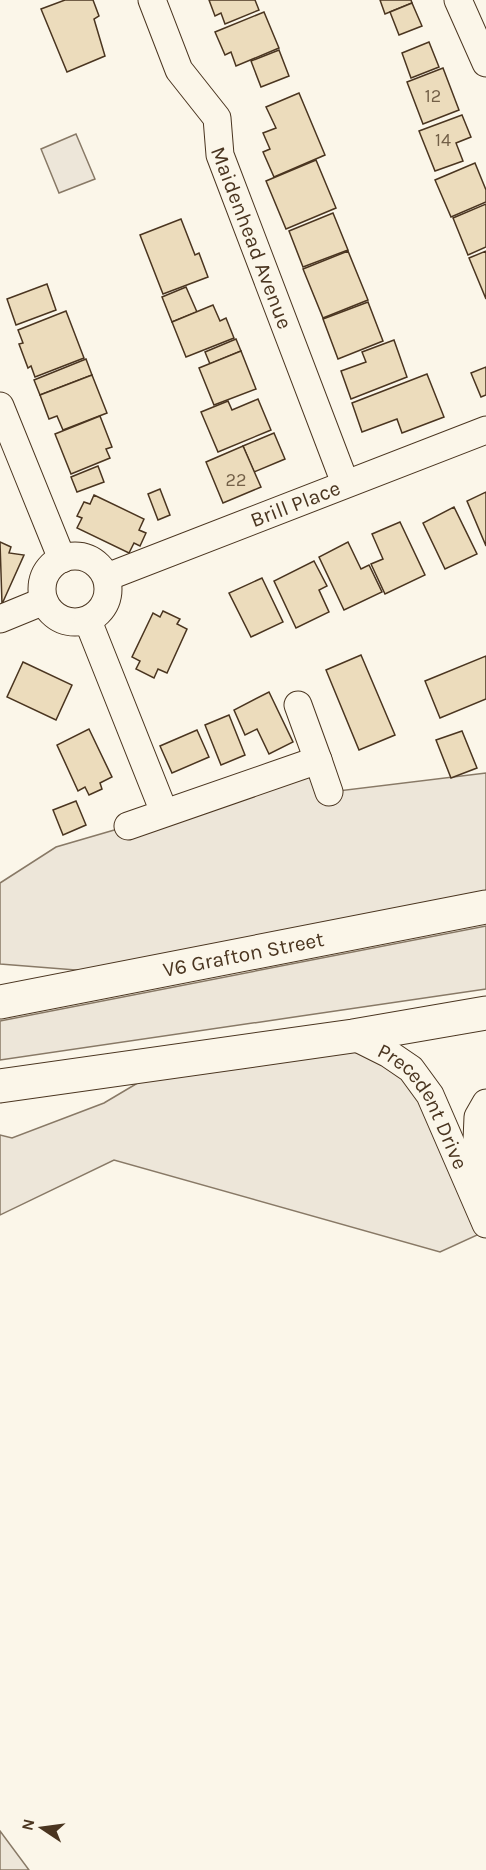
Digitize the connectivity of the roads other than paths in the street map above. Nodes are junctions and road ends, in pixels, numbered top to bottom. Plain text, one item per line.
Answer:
1 (152, 0) edge
2 (458, 0) edge
3 (486, 63) edge
4 (0, 406) edge
5 (486, 430) edge
6 (345, 483) junction
7 (62, 559) junction
8 (106, 577) junction
9 (44, 601) junction
10 (0, 619) edge
11 (88, 621) junction
12 (298, 705) dead end
13 (318, 760) junction
14 (329, 792) dead end
15 (164, 812) junction
16 (128, 826) dead end
17 (486, 907) edge
18 (0, 1002) edge
19 (486, 1013) edge
20 (353, 1036) junction
21 (0, 1086) edge
22 (486, 1104) edge
23 (475, 1194) junction
24 (486, 1224) edge

1 - 6 street, Maidenhead Avenue
2 - 3 street
4 - 7 street
5 - 6 street, Brill Place
6 - 8 street, Brill Place
7 - 8 street
7 - 9 street
8 - 11 street
9 - 10 street
9 - 11 street
11 - 15 street
12 - 13 street
13 - 14 street
13 - 15 street
15 - 16 street
17 - 18 street, V6 Grafton Street
19 - 20 street
20 - 21 street
20 - 23 street, Precedent Drive
22 - 23 street, Precedent Drive
23 - 24 street, Precedent Drive

